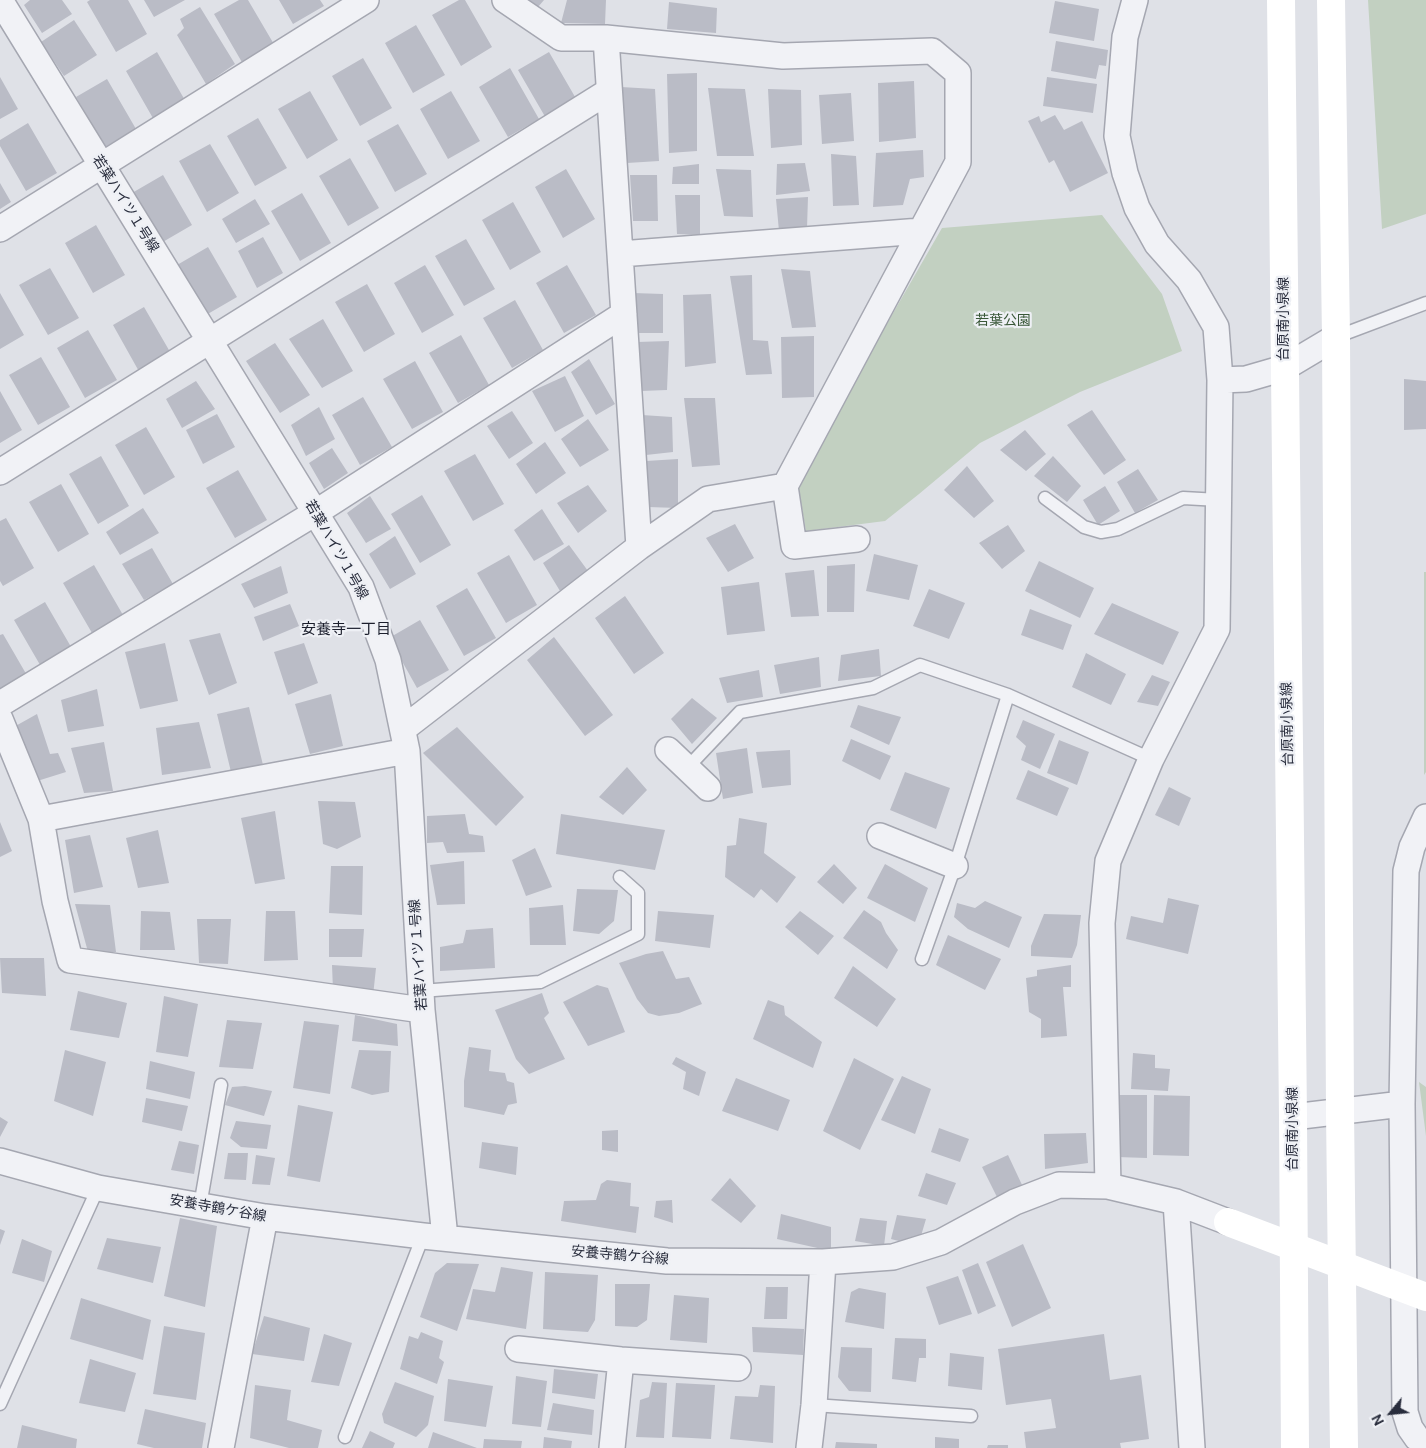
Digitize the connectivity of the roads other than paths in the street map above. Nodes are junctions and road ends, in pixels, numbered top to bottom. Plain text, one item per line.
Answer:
1 (0, 0) edge
2 (366, 0) edge
3 (505, 0) edge
4 (1135, 0) edge
5 (1281, 0) edge
6 (1332, 0) edge
7 (606, 38) junction
8 (609, 91) junction
9 (102, 166) junction
10 (0, 229) edge
11 (921, 231) junction
12 (620, 254) junction
13 (1426, 303) edge
14 (624, 314) junction
15 (1336, 336) junction
16 (209, 341) junction
17 (1284, 368) junction
18 (1220, 380) junction
19 (0, 472) edge
20 (785, 486) junction
21 (1045, 498) dead end
22 (1219, 500) junction
23 (315, 513) junction
24 (857, 539) dead end
25 (639, 547) junction
26 (1008, 695) junction
27 (0, 704) edge
28 (0, 719) edge
29 (405, 740) junction
30 (668, 750) dead end
31 (1151, 759) junction
32 (687, 768) junction
33 (708, 788) dead end
34 (1426, 817) edge
35 (41, 819) junction
36 (880, 836) dead end
37 (955, 866) junction
38 (620, 877) dead end
39 (922, 960) dead end
40 (422, 1001) junction
41 (221, 1085) dead end
42 (1402, 1104) junction
43 (1340, 1112) junction
44 (1293, 1117) junction
45 (0, 1161) edge
46 (1108, 1186) junction
47 (98, 1188) junction
48 (1176, 1202) junction
49 (200, 1206) junction
50 (265, 1217) junction
51 (1228, 1222) joint
52 (434, 1237) junction
53 (823, 1262) junction
54 (1426, 1298) edge
55 (518, 1349) dead end
56 (621, 1360) junction
57 (738, 1368) dead end
58 (0, 1404) edge
59 (814, 1405) junction
60 (971, 1416) dead end
61 (345, 1437) dead end
62 (1426, 1445) edge
63 (221, 1448) edge
64 (612, 1448) edge
65 (809, 1448) edge
66 (1192, 1448) edge
67 (1294, 1448) edge
68 (1344, 1448) edge

1 - 9 street, 若葉ハイツ１号線
2 - 9 street
3 - 7 street
4 - 18 street
5 - 17 street, 台原南小泉線
6 - 15 street
7 - 8 street
7 - 11 street
8 - 12 street
8 - 16 street
9 - 10 street
9 - 16 street, 若葉ハイツ１号線
11 - 12 street
11 - 20 street
12 - 14 street
13 - 15 lane
14 - 23 street
14 - 25 street
15 - 17 street
15 - 43 street
16 - 19 street
16 - 23 street, 若葉ハイツ１号線
17 - 18 street
17 - 44 street, 台原南小泉線
18 - 22 street
20 - 24 street
20 - 25 street
21 - 22 lane
22 - 31 street
23 - 27 street
23 - 29 street, 若葉ハイツ１号線
25 - 29 street
26 - 31 lane
26 - 32 lane
26 - 37 lane
28 - 35 street
29 - 35 street
29 - 40 street, 若葉ハイツ１号線
30 - 32 street
31 - 46 street
32 - 33 street
34 - 42 street
35 - 40 street
36 - 37 street
37 - 39 lane
38 - 40 lane
40 - 52 street, 若葉ハイツ１号線
41 - 49 lane
42 - 43 street
42 - 62 street
43 - 44 street
43 - 68 street
44 - 67 street, 台原南小泉線
45 - 47 street, 安養寺鶴ケ谷線
46 - 48 street, 安養寺鶴ケ谷線
46 - 53 street, 安養寺鶴ケ谷線
47 - 49 street, 安養寺鶴ケ谷線
47 - 58 lane
48 - 51 street, 安養寺鶴ケ谷線
48 - 66 street
49 - 50 street, 安養寺鶴ケ谷線
50 - 52 street, 安養寺鶴ケ谷線
50 - 63 street
51 - 54 street, bridge
52 - 53 street, 安養寺鶴ケ谷線
52 - 61 lane
53 - 59 street
55 - 56 street
56 - 57 street
56 - 64 street
59 - 60 lane
59 - 65 street

